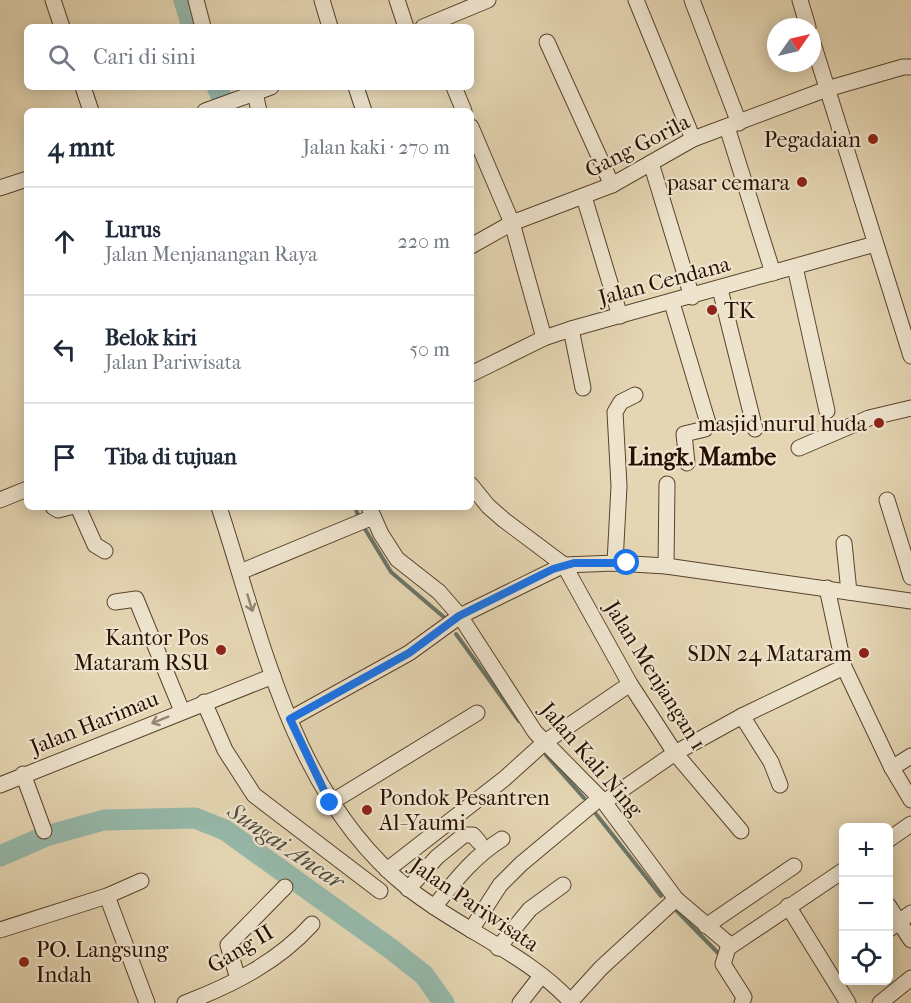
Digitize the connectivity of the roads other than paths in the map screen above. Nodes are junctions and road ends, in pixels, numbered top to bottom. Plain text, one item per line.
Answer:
1 (53, 0) edge
2 (196, 0) edge
3 (322, 0) edge
4 (397, 0) edge
5 (487, 0) edge
6 (636, 0) edge
7 (692, 0) edge
8 (800, 0) edge
9 (805, 18) edge
10 (61, 24) edge
11 (202, 24) edge
12 (329, 24) edge
13 (405, 24) edge
14 (431, 24) edge
15 (547, 42) dead end
16 (911, 67) edge
17 (821, 69) edge
18 (827, 89) junction
19 (84, 90) edge
20 (263, 90) edge
21 (357, 90) edge
22 (455, 90) edge
23 (255, 93) junction
24 (235, 96) edge
25 (90, 108) edge
26 (212, 108) edge
27 (259, 108) edge
28 (363, 108) edge
29 (463, 108) edge
30 (733, 125) junction
31 (474, 134) edge
32 (693, 140) junction
33 (651, 163) junction
34 (24, 179) edge
35 (612, 185) junction
36 (0, 188) edge
37 (584, 197) junction
38 (512, 223) junction
39 (474, 244) edge
40 (875, 244) junction
41 (795, 267) junction
42 (773, 273) junction
43 (720, 289) junction
44 (692, 297) junction
45 (672, 303) junction
46 (620, 316) junction
47 (571, 329) junction
48 (544, 338) junction
49 (911, 356) edge
50 (474, 373) edge
51 (583, 388) dead end
52 (635, 395) dead end
53 (911, 408) edge
54 (827, 411) dead end
55 (755, 429) dead end
56 (799, 448) dead end
57 (687, 463) dead end
58 (667, 484) dead end
59 (474, 488) edge
60 (24, 490) edge
61 (0, 500) edge
62 (887, 500) dead end
63 (79, 510) edge
64 (220, 510) edge
65 (371, 514) edge
66 (844, 543) dead end
67 (105, 551) dead end
68 (615, 563) junction
69 (564, 565) junction
70 (666, 566) junction
71 (240, 572) junction
72 (911, 576) edge
73 (827, 588) junction
74 (849, 592) junction
75 (911, 601) edge
76 (115, 602) dead end
77 (459, 616) junction
78 (844, 667) junction
79 (273, 676) junction
80 (630, 684) junction
81 (204, 702) junction
82 (182, 711) junction
83 (477, 713) dead end
84 (742, 716) junction
85 (290, 719) junction
86 (545, 742) junction
87 (675, 753) junction
88 (911, 756) edge
89 (892, 768) junction
90 (23, 774) junction
91 (0, 784) edge
92 (780, 784) dead end
93 (602, 800) junction
94 (911, 800) edge
95 (330, 803) junction
96 (911, 824) edge
97 (44, 831) dead end
98 (741, 831) dead end
99 (893, 837) edge
100 (502, 838) dead end
101 (479, 842) dead end
102 (794, 866) dead end
103 (387, 870) junction
104 (839, 873) edge
105 (141, 881) dead end
106 (563, 885) dead end
107 (285, 887) dead end
108 (408, 889) junction
109 (380, 891) dead end
110 (106, 896) junction
111 (676, 899) junction
112 (788, 906) junction
113 (434, 907) junction
114 (900, 922) edge
115 (312, 924) dead end
116 (706, 926) junction
117 (0, 930) edge
118 (471, 930) junction
119 (911, 940) edge
120 (498, 948) junction
121 (726, 953) junction
122 (838, 970) edge
123 (541, 976) junction
124 (238, 979) junction
125 (910, 980) edge
126 (572, 1002) edge
127 (147, 1003) edge
128 (185, 1003) edge
129 (520, 1003) edge
130 (742, 1003) edge
131 (848, 1003) edge
132 (880, 1003) edge

1 - 10 street
2 - 11 street
3 - 12 street
4 - 13 street
5 - 14 street
6 - 32 street
7 - 30 street
8 - 9 street
15 - 35 street
16 - 18 street, Gang Gorila
17 - 18 street
18 - 30 street, Gang Gorila
18 - 40 street
19 - 25 street
20 - 23 street
21 - 28 street
22 - 29 street
23 - 24 street
23 - 27 street
24 - 26 street
30 - 32 street, Gang Gorila
30 - 42 street
31 - 38 street
32 - 33 street, Gang Gorila
33 - 35 street, Gang Gorila
33 - 44 street
34 - 36 street
35 - 37 street, Gang Gorila
37 - 38 street, Gang Gorila
37 - 46 street
38 - 39 street, Gang Gorila
38 - 48 street
40 - 41 street, Jalan Cendana
40 - 49 street
41 - 42 street, Jalan Cendana
41 - 54 street
42 - 43 street, Jalan Cendana
43 - 44 street, Jalan Cendana
43 - 55 street
44 - 45 street, Jalan Cendana
45 - 46 street, Jalan Cendana
45 - 57 street
46 - 47 street, Jalan Cendana
47 - 48 street, Jalan Cendana
47 - 51 street
48 - 50 street, Jalan Cendana
52 - 68 street
53 - 56 street
58 - 70 street
59 - 69 street
60 - 61 street
62 - 72 street
63 - 67 street
64 - 71 street, Jalan Pariwisata
65 - 71 street
65 - 77 street, Jalan Kali Ning
66 - 74 street
68 - 69 street
68 - 70 street
69 - 77 street
69 - 80 street, Jalan Menjangan 1
70 - 73 street
71 -> 79 street, Jalan Pariwisata
73 - 74 street
73 - 78 street
74 - 75 street
76 - 82 street
77 - 85 street
77 - 86 street, Jalan Kali Ning
78 - 84 street
78 - 89 street
79 - 81 street, Jalan Harimau
79 - 85 street, Jalan Pariwisata
80 - 86 street
80 - 87 street, Jalan Menjangan 1
81 - 82 street, Jalan Harimau
81 - 109 street
82 -> 90 street, Jalan Harimau
83 - 95 street
84 - 87 street
84 - 92 street
85 - 95 street, Jalan Pariwisata
86 - 93 street, Jalan Kali Ning
86 - 103 street
87 - 93 street
87 - 98 street, Jalan Menjangan 1
88 - 89 street
89 - 94 street
90 - 91 street, Jalan Harimau
90 - 97 street
93 - 111 street, Jalan Kali Ning
93 - 118 street
95 - 103 street, Jalan Pariwisata
96 - 99 street
100 - 113 street
101 - 108 street
102 - 116 street
103 - 108 street, Jalan Pariwisata
104 - 112 street
105 - 110 street
106 - 120 street
107 - 124 street
108 - 113 street, Jalan Pariwisata
110 - 117 street
110 - 127 street
111 - 116 street, Jalan Kali Ning
111 - 126 street
112 - 121 street
112 - 122 street
113 - 118 street, Jalan Pariwisata
114 - 119 street
115 - 124 street, Gang II
116 - 121 street, Jalan Kali Ning
118 - 120 street, Jalan Pariwisata
120 - 123 street, Jalan Pariwisata
121 - 130 street, Jalan Kali Ning
122 - 131 street
123 - 126 street, Jalan Pariwisata
123 - 129 street
124 - 128 street, Gang II
125 - 132 street

